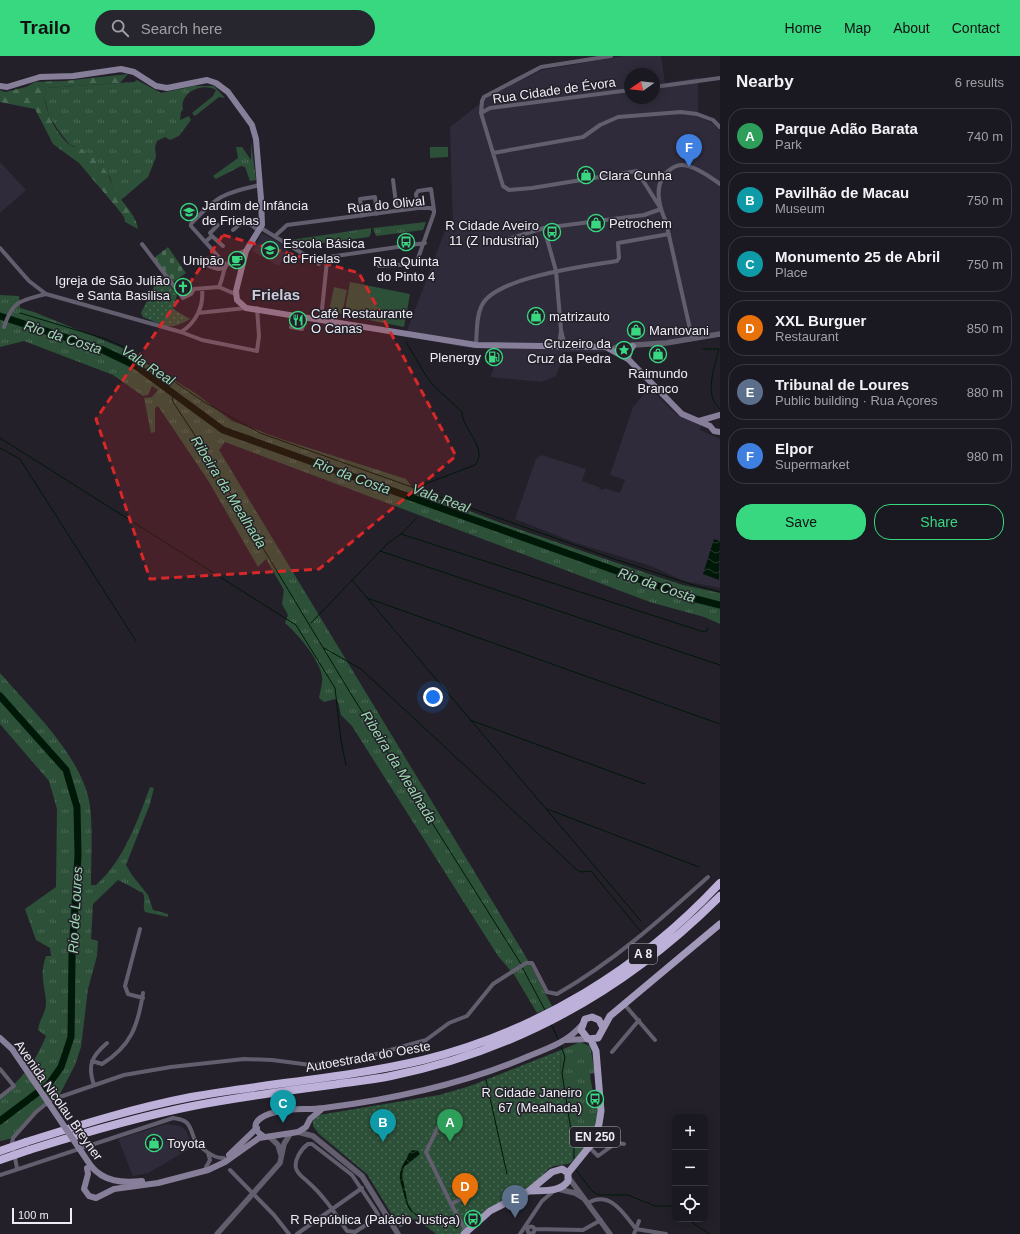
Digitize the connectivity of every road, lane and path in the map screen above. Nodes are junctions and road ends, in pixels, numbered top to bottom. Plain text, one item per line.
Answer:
1 (611, 56) edge
2 (720, 78) edge
3 (0, 86) edge
4 (660, 86) edge
5 (624, 91) edge
6 (481, 113) junction
7 (720, 126) edge
8 (493, 152) junction
9 (393, 180) dead end
10 (720, 184) edge
11 (260, 185) junction
12 (418, 208) junction
13 (661, 209) junction
14 (434, 210) junction
15 (397, 211) junction
16 (377, 214) junction
17 (362, 216) junction
18 (218, 225) dead end
19 (544, 228) junction
20 (234, 230) dead end
21 (260, 230) junction
22 (669, 234) junction
23 (212, 236) junction
24 (275, 236) junction
25 (205, 242) junction
26 (425, 243) junction
27 (495, 243) dead end
28 (142, 244) dead end
29 (223, 246) dead end
30 (0, 248) edge
31 (246, 251) junction
32 (315, 259) junction
33 (325, 260) junction
34 (320, 265) junction
35 (209, 266) dead end
36 (225, 266) junction
37 (380, 266) dead end
38 (325, 270) junction
39 (556, 271) junction
40 (219, 287) junction
41 (202, 289) junction
42 (46, 294) junction
43 (236, 294) junction
44 (246, 308) junction
45 (257, 308) junction
46 (198, 313) junction
47 (321, 319) junction
48 (303, 326) dead end
49 (4, 327) dead end
50 (291, 327) dead end
51 (181, 332) junction
52 (720, 334) edge
53 (692, 338) junction
54 (476, 345) junction
55 (562, 346) junction
56 (633, 346) junction
57 (613, 349) junction
58 (628, 359) junction
59 (720, 415) edge
60 (712, 418) junction
61 (699, 421) junction
62 (710, 426) junction
63 (720, 432) edge
64 (708, 877) dead end
65 (720, 883) edge
66 (720, 896) edge
67 (720, 924) edge
68 (140, 929) dead end
69 (143, 993) dead end
70 (142, 998) junction
71 (624, 1004) junction
72 (557, 1014) junction
73 (610, 1016) junction
74 (599, 1020) junction
75 (639, 1020) junction
76 (581, 1026) junction
77 (603, 1028) junction
78 (600, 1035) junction
79 (0, 1038) edge
80 (589, 1039) junction
81 (566, 1040) junction
82 (655, 1040) dead end
83 (0, 1043) edge
84 (107, 1043) dead end
85 (596, 1051) junction
86 (612, 1052) dead end
87 (92, 1061) junction
88 (21, 1066) junction
89 (0, 1069) edge
90 (94, 1085) junction
91 (0, 1097) edge
92 (322, 1108) junction
93 (302, 1109) junction
94 (309, 1121) junction
95 (257, 1128) junction
96 (438, 1128) dead end
97 (298, 1132) junction
98 (290, 1134) junction
99 (313, 1136) junction
100 (266, 1137) junction
101 (624, 1144) dead end
102 (27, 1146) junction
103 (590, 1148) junction
104 (0, 1151) edge
105 (208, 1152) junction
106 (224, 1158) junction
107 (281, 1159) junction
108 (0, 1160) edge
109 (89, 1167) junction
110 (206, 1167) junction
111 (17, 1168) junction
112 (230, 1170) dead end
113 (567, 1174) junction
114 (0, 1175) edge
115 (101, 1177) junction
116 (88, 1178) junction
117 (545, 1178) junction
118 (362, 1188) junction
119 (555, 1190) junction
120 (529, 1191) junction
121 (254, 1193) junction
122 (104, 1194) junction
123 (471, 1194) dead end
124 (587, 1201) junction
125 (452, 1204) junction
126 (332, 1209) junction
127 (531, 1218) junction
128 (601, 1220) junction
129 (639, 1221) dead end
130 (636, 1229) junction
131 (465, 1232) edge
132 (217, 1234) edge
133 (290, 1234) edge
134 (297, 1234) edge
135 (398, 1234) edge
136 (520, 1234) edge
137 (610, 1234) edge
138 (634, 1234) edge
139 (666, 1234) edge

1 - 6 street
2 - 4 street
3 - 11 main road
5 - 6 street, Rua Cidade de Évora
6 - 8 street
7 - 8 street
8 - 13 street
9 - 15 street
10 - 13 street
11 - 21 main road
11 - 25 street
12 - 14 street, Rua do Olival
12 - 14 street
12 - 15 street, Rua do Olival
13 - 19 street
13 - 22 street
14 - 26 street, Rua do Olival
15 - 16 street, Rua do Olival
16 - 17 street, Rua do Olival
16 - 17 street
17 - 24 street, Rua do Olival
18 - 23 street
19 - 27 street
19 - 39 street
20 - 21 street
21 - 24 street
21 - 31 main road
22 - 39 street
22 - 53 street
23 - 25 street
23 - 29 street
24 - 32 street
25 - 36 street
26 - 33 street
26 - 37 street, Rua do Olival
28 - 41 street
30 - 42 street
31 - 36 street
31 - 43 main road
32 - 33 street
32 - 34 street
33 - 34 street
33 - 34 street
33 - 38 street
34 - 38 street
35 - 36 street
36 - 40 street
38 - 47 street
39 - 54 street
39 - 55 street
40 - 41 street
40 - 43 street
41 - 46 street
42 - 49 street
42 - 51 street
43 - 44 main road
44 - 45 main road
44 - 46 street
45 - 47 main road
45 - 51 street
46 - 51 street
47 - 54 main road
48 - 50 street
52 - 53 street
53 - 56 street
54 - 55 main road
55 - 57 main road
56 - 57 street
56 - 58 main road
57 - 58 main road
58 - 61 main road
59 - 60 main road
60 - 61 main road
60 - 62 main road
61 - 62 main road
62 - 63 main road
64 - 90 street
65 - 72 highway, Autoestrada do Oeste / A 8
66 - 72 highway, Autoestrada do Oeste / A 8
67 - 71 main road
68 - 70 street
69 - 70 street
70 - 87 street
71 - 73 main road
71 - 75 street
72 - 102 highway, Autoestrada do Oeste / A 8
73 - 74 main road
73 - 77 main road
74 - 76 main road
74 - 77 main road
75 - 82 street
75 - 86 street
76 - 80 main road
76 - 81 main road, Avenida Nicolau Breyner
77 - 78 main road
78 - 80 main road
78 - 85 main road
79 - 88 main road, Avenida Nicolau Breyner
80 - 81 main road, Avenida Nicolau Breyner
80 - 85 main road
81 - 92 main road, Avenida Nicolau Breyner
83 - 88 main road, Avenida Nicolau Breyner
84 - 87 street
85 - 103 main road, EN 250
87 - 90 street
88 - 109 main road, Avenida Nicolau Breyner
89 - 91 street
90 - 111 street
92 - 93 main road, Avenida Nicolau Breyner
92 - 94 main road
93 - 94 main road
93 - 95 main road, Avenida Nicolau Breyner
94 - 97 main road
94 - 99 street
95 - 100 main road
95 - 106 main road, Avenida Nicolau Breyner
96 - 125 street
97 - 98 main road, Avenida Nicolau Breyner
97 - 99 street
98 - 100 main road, Avenida Nicolau Breyner
98 - 107 street
99 - 135 street
100 - 107 street
100 - 122 main road, Avenida Nicolau Breyner
101 - 103 street
102 - 104 highway, Autoestrada do Oeste / A 8, bridge
102 - 108 highway, Autoestrada do Oeste / A 8, bridge
103 - 113 main road, EN 250
105 - 106 street
105 - 110 street
105 - 111 street
106 - 110 main road, Avenida Nicolau Breyner
107 - 121 street
109 - 115 main road, Avenida Nicolau Breyner
109 - 116 main road, Avenida Nicolau Breyner
110 - 115 main road, Avenida Nicolau Breyner
111 - 114 street
112 - 121 street
113 - 117 main road
113 - 119 main road
113 - 124 street
115 - 116 main road, Avenida Nicolau Breyner
115 - 122 main road, Avenida Nicolau Breyner
116 - 122 main road, Avenida Nicolau Breyner
117 - 119 main road
117 - 120 main road
118 - 126 street
118 - 126 street
118 - 126 street
119 - 120 main road
119 - 124 street
119 - 127 street
120 - 131 main road
121 - 132 street
121 - 133 street
123 - 125 street
124 - 128 street
124 - 130 street
125 - 131 street
126 - 134 street
127 - 128 street
127 - 136 street
128 - 137 street
129 - 130 street
130 - 138 street
130 - 139 street

